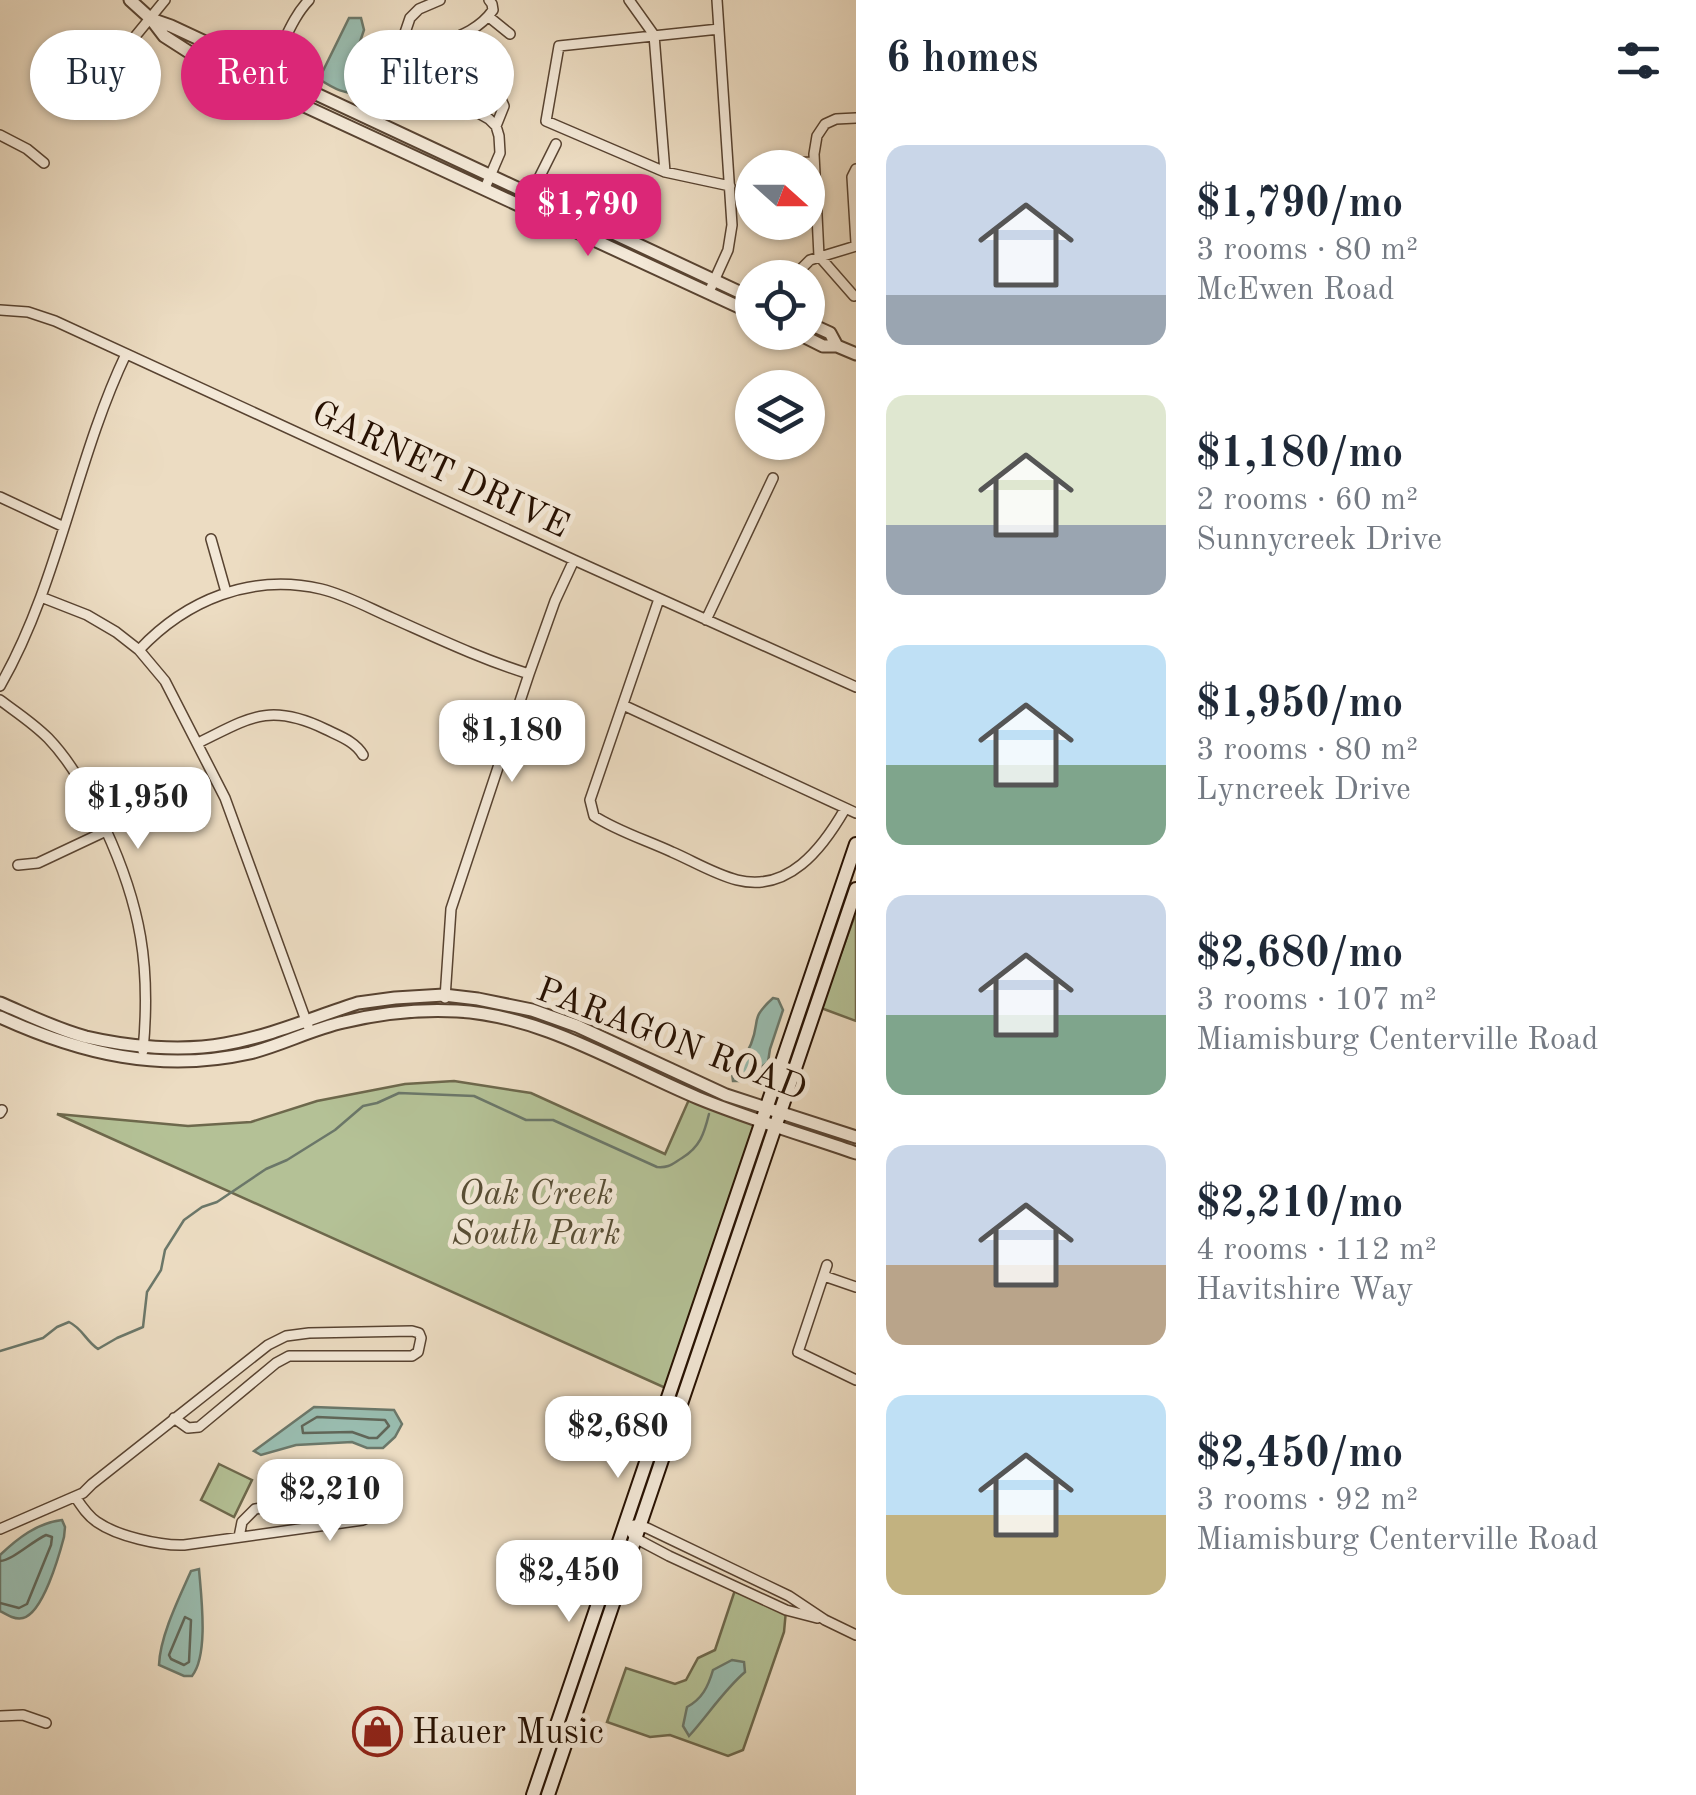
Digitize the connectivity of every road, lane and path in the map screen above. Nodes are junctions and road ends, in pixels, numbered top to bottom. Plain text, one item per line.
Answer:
1 (130, 0) edge
2 (165, 0) edge
3 (309, 0) edge
4 (440, 0) edge
5 (488, 0) edge
6 (630, 0) edge
7 (717, 0) edge
8 (488, 16) junction
9 (151, 20) junction
10 (719, 29) junction
11 (142, 30) edge
12 (288, 30) edge
13 (406, 30) edge
14 (472, 30) edge
15 (505, 30) edge
16 (181, 31) edge
17 (654, 35) junction
18 (181, 47) edge
19 (324, 111) edge
20 (856, 118) edge
21 (370, 120) edge
22 (487, 120) edge
23 (498, 120) edge
24 (496, 126) junction
25 (0, 136) edge
26 (556, 144) dead end
27 (815, 150) edge
28 (44, 164) dead end
29 (856, 169) edge
30 (666, 172) junction
31 (488, 182) junction
32 (730, 186) junction
33 (531, 194) junction
34 (818, 240) edge
35 (856, 244) edge
36 (820, 256) junction
37 (810, 260) edge
38 (714, 279) junction
39 (735, 290) edge
40 (709, 292) junction
41 (854, 296) edge
42 (735, 305) edge
43 (0, 310) edge
44 (825, 331) edge
45 (825, 346) edge
46 (838, 346) junction
47 (126, 354) junction
48 (856, 354) edge
49 (772, 478) dead end
50 (0, 497) edge
51 (64, 526) junction
52 (211, 539) dead end
53 (574, 560) junction
54 (226, 592) junction
55 (40, 597) junction
56 (659, 599) junction
57 (706, 620) junction
58 (139, 650) junction
59 (529, 674) junction
60 (0, 686) edge
61 (856, 687) edge
62 (0, 700) edge
63 (622, 705) junction
64 (198, 743) junction
65 (363, 755) dead end
66 (845, 809) junction
67 (856, 813) edge
68 (106, 831) junction
69 (856, 844) edge
70 (18, 865) dead end
71 (856, 889) edge
72 (826, 953) junction
73 (444, 996) junction
74 (0, 1002) edge
75 (446, 1011) junction
76 (0, 1017) edge
77 (307, 1019) junction
78 (309, 1034) junction
79 (144, 1045) junction
80 (142, 1059) junction
81 (772, 1116) junction
82 (856, 1137) edge
83 (856, 1153) edge
84 (827, 1265) dead end
85 (824, 1276) junction
86 (856, 1287) edge
87 (856, 1380) edge
88 (174, 1418) junction
89 (76, 1498) junction
90 (0, 1529) edge
91 (633, 1529) junction
92 (239, 1536) junction
93 (856, 1635) edge
94 (586, 1661) junction
95 (0, 1716) edge
96 (46, 1722) dead end
97 (533, 1795) edge
98 (548, 1795) edge

1 - 9 street
2 - 9 street
3 - 12 street
4 - 13 street
5 - 8 street
6 - 17 street
7 - 10 street
8 - 14 street
8 - 15 street
9 - 11 street
9 - 16 street
9 - 18 street
10 - 17 street
10 - 32 street
17 - 30 street
17 - 30 street
19 - 31 street
20 - 27 street
21 - 31 street
22 - 24 street
23 - 24 street
24 - 31 street
25 - 28 street
26 - 33 street
29 - 35 street
30 - 32 street
31 - 33 street
31 - 40 street
32 - 38 street
33 - 38 street
34 - 36 street
35 - 36 street
36 - 37 street
36 - 41 street
38 - 39 street
38 - 40 street
40 - 42 street
43 - 47 street, GARNET DRIVE
44 - 46 street
45 - 46 street
46 - 48 street
47 - 51 street
47 - 53 street, GARNET DRIVE
49 - 57 street
50 - 51 street
51 - 55 street
52 - 54 street
53 - 56 street, GARNET DRIVE
53 - 59 street
54 - 58 street
54 - 59 street
55 - 58 street
55 - 60 street
56 - 57 street, GARNET DRIVE
56 - 63 street
57 - 61 street, GARNET DRIVE
58 - 64 street
59 - 73 street
62 - 68 street
63 - 66 street
63 - 66 street
64 - 65 street
64 - 77 street
66 - 67 street
68 - 70 street
68 - 79 street
69 - 72 main road
71 - 72 main road
72 - 81 main road
73 - 75 street
73 - 77 street, PARAGON ROAD
73 - 81 street, PARAGON ROAD
74 - 79 street, PARAGON ROAD
75 - 78 street, PARAGON ROAD
75 - 81 street, PARAGON ROAD
76 - 80 street, PARAGON ROAD
77 - 78 street
77 - 79 street, PARAGON ROAD
78 - 80 street, PARAGON ROAD
79 - 80 street
81 - 82 street, PARAGON ROAD
81 - 83 street, PARAGON ROAD
81 - 91 main road
84 - 85 street
85 - 86 street
85 - 87 street
88 - 88 street
88 - 89 street
89 - 90 street
89 - 92 street
91 - 93 street
91 - 94 main road
92 - 92 street
94 - 97 main road
94 - 98 main road
95 - 96 street

